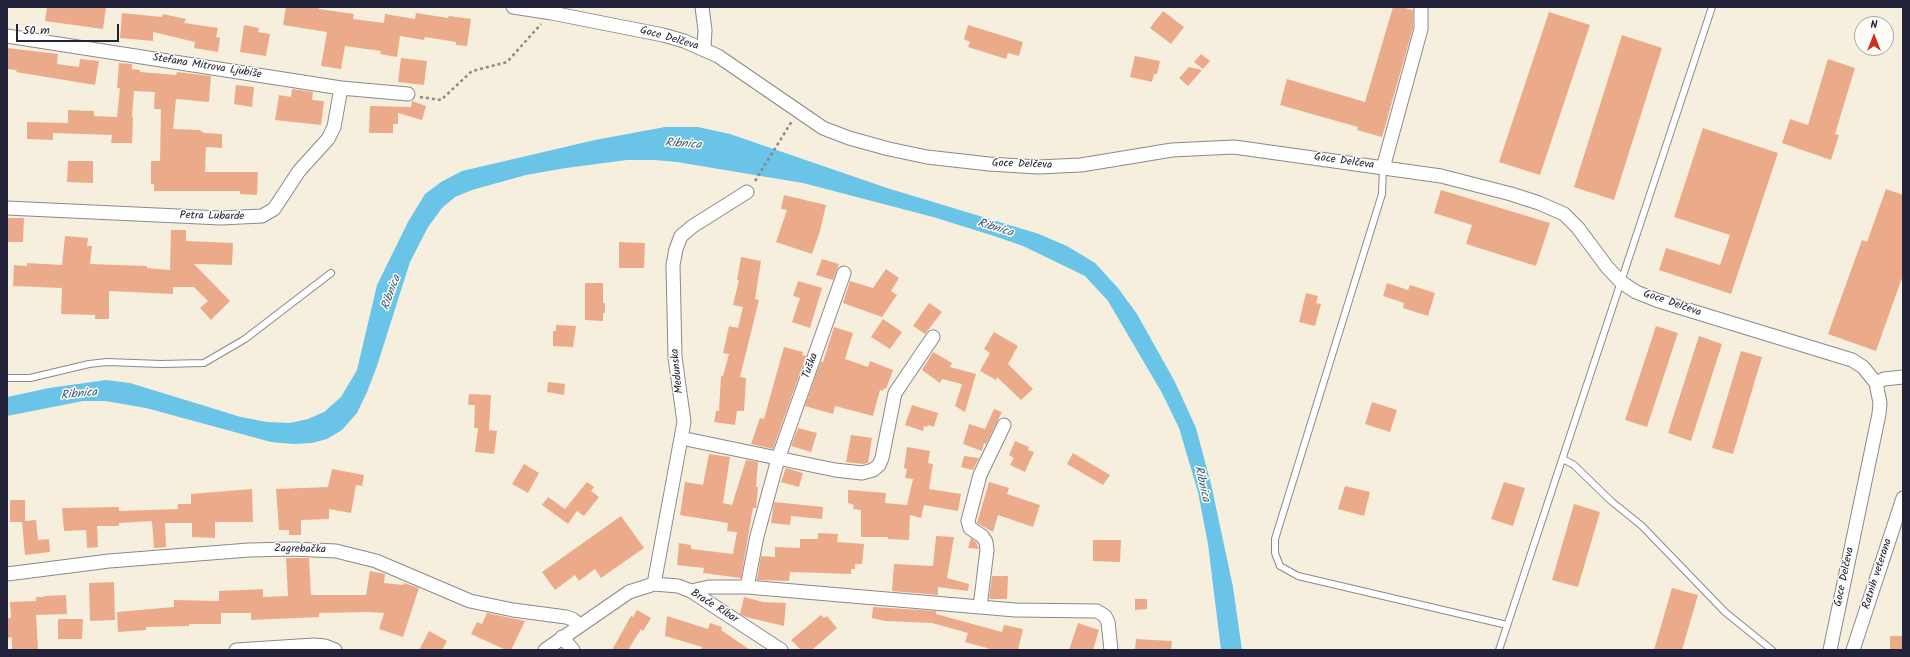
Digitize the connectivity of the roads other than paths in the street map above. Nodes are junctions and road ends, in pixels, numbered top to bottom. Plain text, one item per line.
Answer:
1 (514, 7) edge
2 (702, 7) edge
3 (1421, 7) edge
4 (1712, 7) edge
5 (7, 36) edge
6 (704, 49) junction
7 (341, 88) junction
8 (408, 94) road end
9 (1383, 168) junction
10 (746, 192) dead end
11 (7, 208) edge
12 (331, 273) dead end
13 (844, 273) dead end
14 (1621, 282) junction
15 (933, 337) dead end
16 (1903, 377) edge
17 (7, 378) edge
18 (1876, 383) junction
19 (1004, 425) dead end
20 (681, 438) junction
21 (778, 459) junction
22 (1563, 459) junction
23 (1903, 498) edge
24 (7, 574) edge
25 (654, 584) junction
26 (747, 587) junction
27 (691, 591) junction
28 (980, 607) junction
29 (580, 625) junction
30 (1507, 625) junction
31 (562, 637) junction
32 (236, 650) edge
33 (335, 650) edge
34 (545, 650) edge
35 (573, 650) edge
36 (781, 650) edge
37 (1111, 650) edge
38 (1499, 650) edge
39 (1772, 650) edge
40 (1830, 650) edge
41 (1853, 650) edge

1 - 6 street, Goce Delčeva
2 - 6 street
3 - 9 street
4 - 14 lane
5 - 7 street, Stefana Mitrova Ljubiše
6 - 9 street, Goce Delčeva
7 - 8 street, Stefana Mitrova Ljubiše
7 - 11 street, Petra Lubarde
9 - 14 street, Goce Delčeva
9 - 30 lane
10 - 20 street, Medunska
12 - 17 lane
13 - 21 street, Tuška
14 - 18 street, Goce Delčeva
14 - 22 lane
15 - 21 street
16 - 18 street
18 - 40 street, Goce Delčeva
19 - 28 street
20 - 21 street
20 - 25 street, Medunska
21 - 26 street, Tuška
22 - 30 lane
22 - 39 lane
23 - 41 street, Ratnih veterana
24 - 29 street, Zagrebačka
25 - 27 street, Braće Ribar
25 - 29 street, Braće Ribar
26 - 27 street
26 - 28 street
27 - 36 street, Braće Ribar
28 - 37 street
29 - 31 street, Braće Ribar
30 - 38 lane
31 - 34 street, Braće Ribar
31 - 35 street
32 - 33 street

